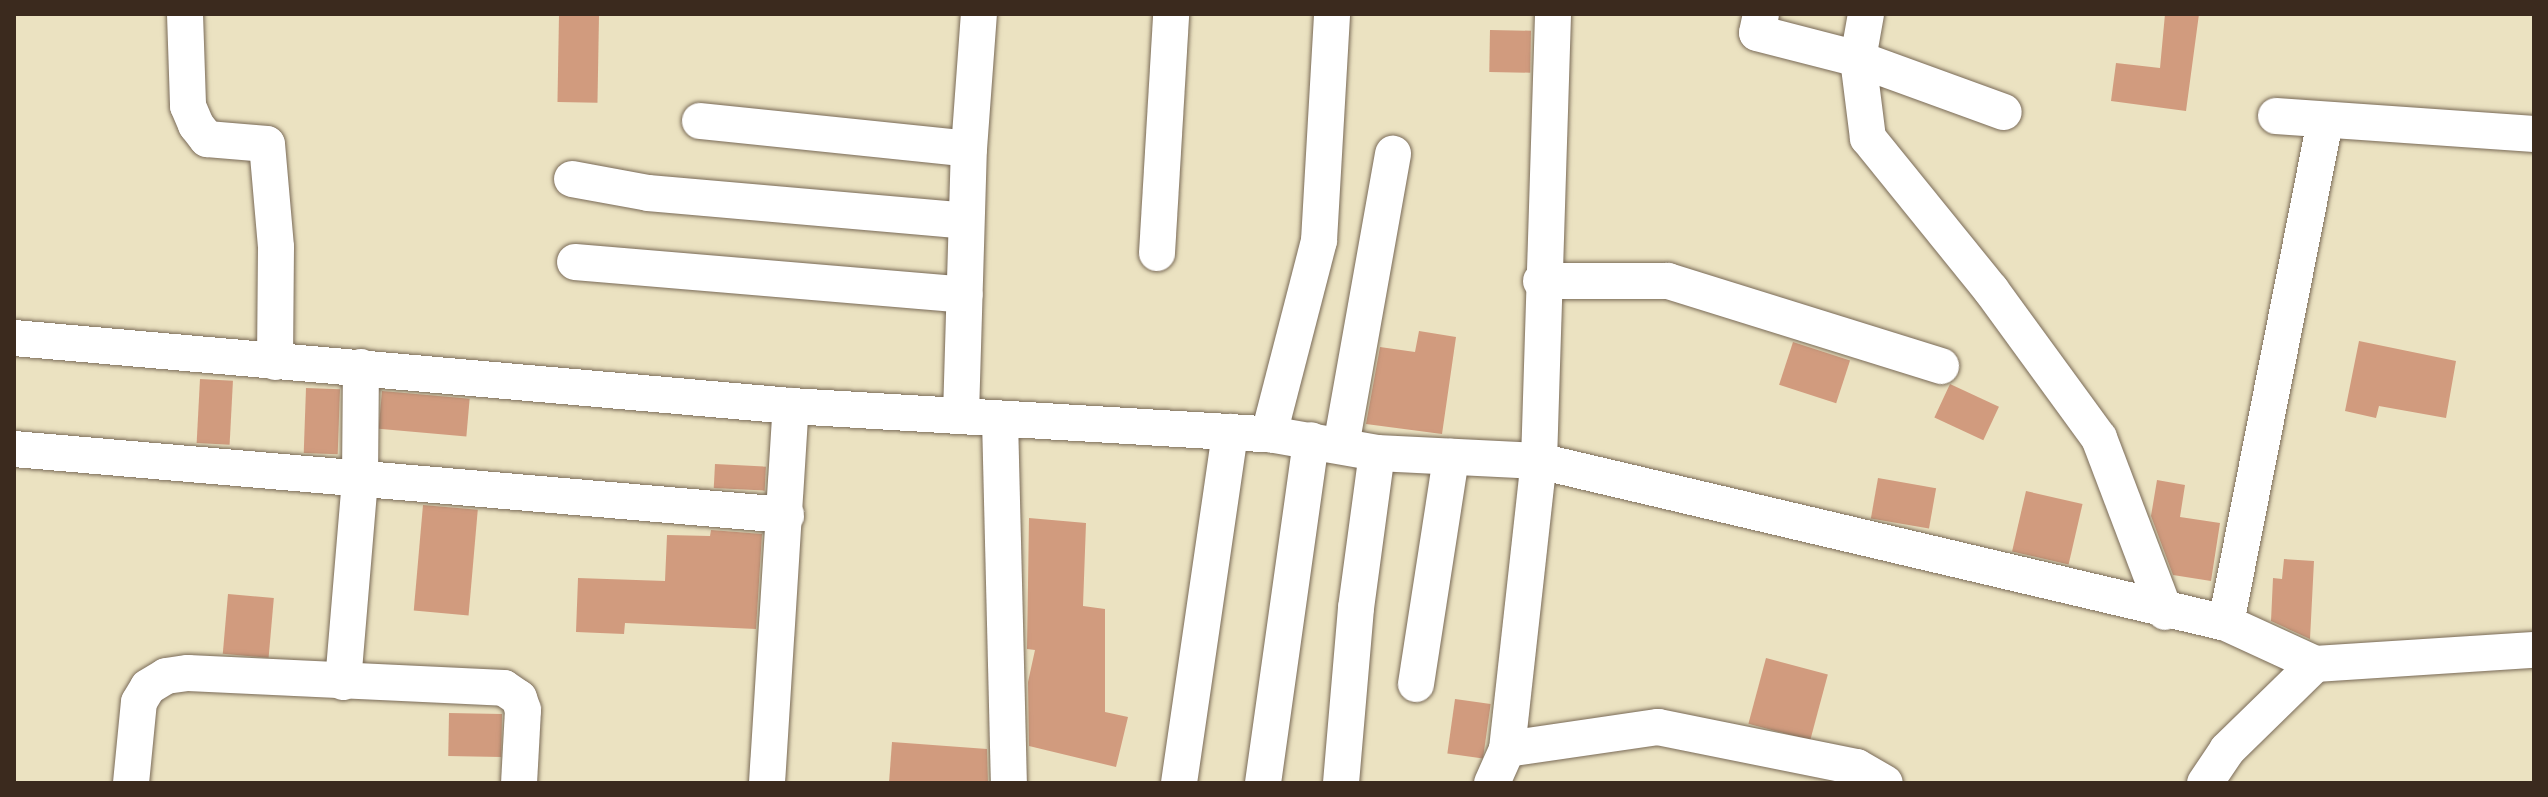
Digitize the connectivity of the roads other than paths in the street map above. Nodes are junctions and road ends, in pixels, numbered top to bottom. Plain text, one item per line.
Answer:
1 (185, 14) edge
2 (979, 14) edge
3 (1171, 14) edge
4 (1332, 14) edge
5 (1553, 14) edge
6 (1761, 14) edge
7 (1866, 14) edge
8 (1858, 59) junction
9 (2004, 112) dead end
10 (2276, 116) dead end
11 (700, 121) dead end
12 (2325, 121) junction
13 (2534, 134) edge
14 (969, 149) junction
15 (1393, 154) dead end
16 (572, 179) dead end
17 (966, 221) junction
18 (1157, 253) dead end
19 (575, 262) dead end
20 (1541, 281) junction
21 (965, 295) junction
22 (14, 338) edge
23 (275, 362) junction
24 (1941, 366) dead end
25 (361, 367) junction
26 (791, 406) junction
27 (961, 415) junction
28 (1000, 419) junction
29 (1230, 432) junction
30 (1269, 434) junction
31 (1326, 443) junction
32 (14, 449) edge
33 (1377, 453) junction
34 (1451, 457) junction
35 (1539, 461) junction
36 (360, 478) junction
37 (786, 515) junction
38 (2165, 612) junction
39 (2226, 623) junction
40 (2534, 650) edge
41 (2315, 664) junction
42 (343, 682) junction
43 (1416, 684) dead end
44 (1507, 749) junction
45 (131, 783) edge
46 (519, 783) edge
47 (767, 783) edge
48 (1009, 783) edge
49 (1179, 783) edge
50 (1263, 783) edge
51 (1341, 783) edge
52 (1492, 783) edge
53 (1885, 783) edge
54 (2205, 783) edge

1 - 23 street
2 - 14 street
3 - 18 street
4 - 30 street
5 - 20 street
6 - 8 street
7 - 8 street
8 - 9 street
8 - 38 street
10 - 12 street
11 - 14 street
12 - 13 street
12 - 39 street
14 - 17 street
15 - 31 street
16 - 17 street
17 - 21 street
19 - 21 street
20 - 24 street
20 - 35 street
21 - 27 street
22 - 23 street
23 - 25 street
25 - 26 street
25 - 36 street
26 - 27 street
26 - 37 street
27 - 28 street
28 - 29 street
28 - 48 street
29 - 30 street
29 - 49 street
30 - 31 street
31 - 33 street
31 - 50 street
32 - 36 street
33 - 34 street
33 - 51 street
34 - 35 street
34 - 43 street
35 - 38 street
35 - 44 street
36 - 37 street
36 - 42 street
37 - 47 street
38 - 39 street
39 - 41 street
40 - 41 street
41 - 54 street
42 - 45 street
42 - 46 street
44 - 52 street
44 - 53 street

